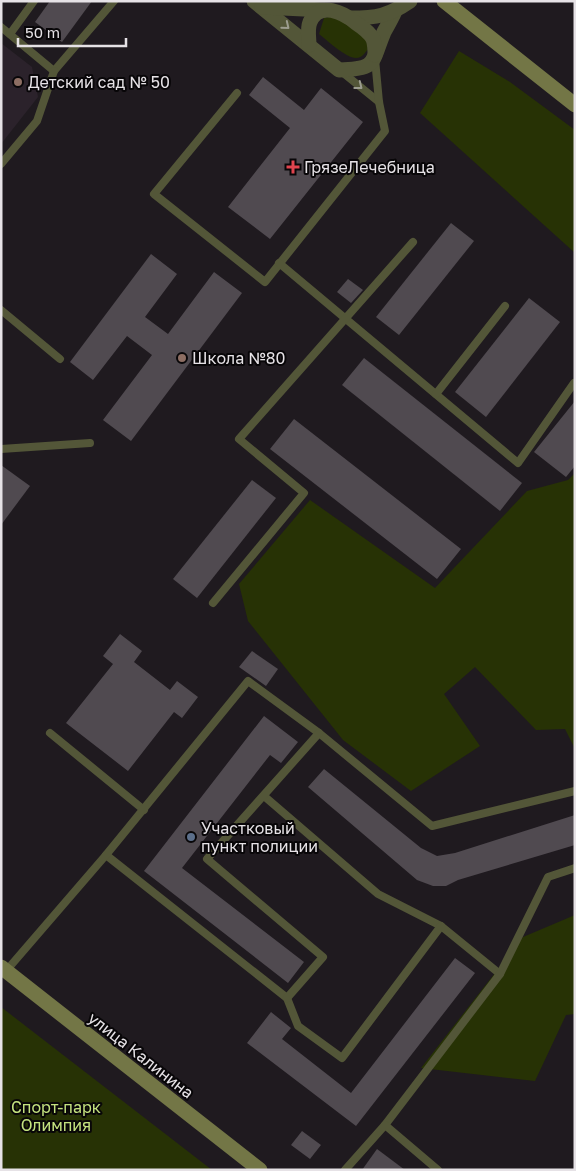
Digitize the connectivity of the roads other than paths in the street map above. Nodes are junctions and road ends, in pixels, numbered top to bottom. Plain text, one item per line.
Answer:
1 (34, 1) edge
2 (114, 1) edge
3 (410, 1) edge
4 (444, 1) edge
5 (258, 4) edge
6 (324, 10) junction
7 (395, 11) junction
8 (350, 18) junction
9 (1, 27) edge
10 (10, 34) junction
11 (309, 45) junction
12 (375, 59) junction
13 (339, 70) junction
14 (54, 71) junction
15 (237, 94) dead end
16 (379, 102) junction
17 (575, 105) edge
18 (1, 164) edge
19 (413, 242) dead end
20 (279, 263) junction
21 (505, 306) dead end
22 (1, 310) edge
23 (346, 318) junction
24 (60, 359) dead end
25 (574, 383) edge
26 (436, 394) junction
27 (90, 443) dead end
28 (1, 449) edge
29 (213, 604) dead end
30 (50, 732) dead end
31 (319, 734) junction
32 (575, 791) edge
33 (264, 796) junction
34 (144, 810) junction
35 (106, 855) junction
36 (575, 868) edge
37 (441, 926) junction
38 (4, 969) edge
39 (500, 974) junction
40 (287, 998) junction
41 (385, 1125) junction
42 (260, 1170) edge
43 (345, 1170) edge
44 (438, 1170) edge

1 - 10 lane
2 - 14 lane
3 - 7 street
4 - 17 main road
5 - 6 street
5 -> 11 street
6 - 8 street
6 - 11 street
7 - 8 street
7 - 12 street
8 - 12 street
9 - 10 lane
10 - 14 lane
11 - 13 street
12 - 13 street
12 - 16 lane
13 -> 16 lane
14 - 18 lane
15 - 20 lane
16 - 20 lane
19 - 23 lane
20 - 23 lane
21 - 26 lane
22 - 24 lane
23 - 26 lane
23 - 29 lane
25 - 26 lane
27 - 28 lane
30 - 34 lane
31 - 32 lane
31 - 33 lane
31 - 34 lane
33 - 37 lane
33 - 40 lane
34 - 35 lane
35 - 38 lane
35 - 40 lane
36 - 39 lane
37 - 39 lane
37 - 40 lane
38 - 42 main road, улица Калинина
39 - 41 lane
41 - 43 lane
41 - 44 lane

